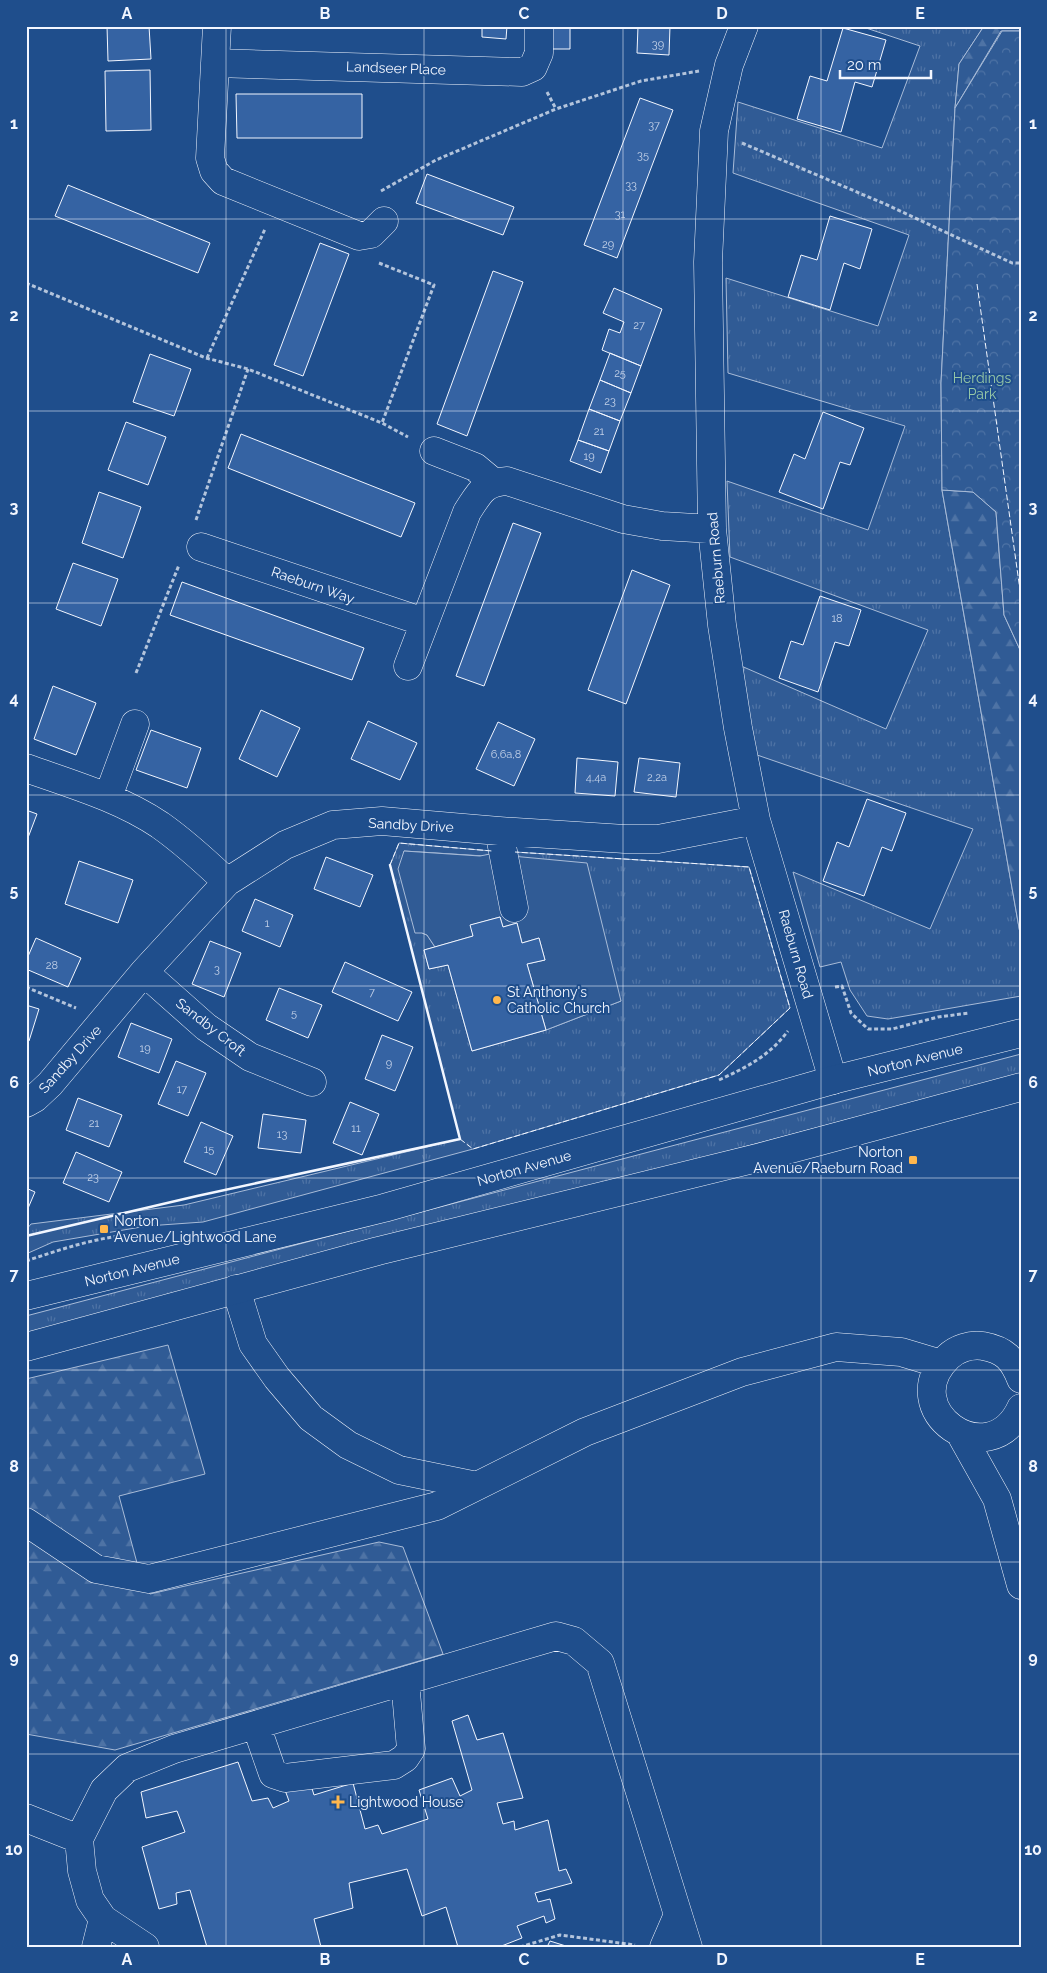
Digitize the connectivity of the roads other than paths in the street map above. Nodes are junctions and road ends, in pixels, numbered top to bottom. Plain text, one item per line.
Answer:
1 (217, 26) edge
2 (539, 26) edge
3 (744, 26) edge
4 (215, 63) junction
5 (384, 221) dead end
6 (434, 451) road end
7 (493, 482) junction
8 (712, 529) junction
9 (201, 547) dead end
10 (424, 622) junction
11 (408, 666) dead end
12 (135, 724) dead end
13 (26, 768) edge
14 (108, 797) junction
15 (756, 820) junction
16 (499, 831) junction
17 (227, 882) junction
18 (514, 908) dead end
19 (144, 972) junction
20 (1021, 1033) edge
21 (833, 1080) junction
22 (312, 1082) dead end
23 (1021, 1087) edge
24 (26, 1103) edge
25 (236, 1290) junction
26 (26, 1296) edge
27 (26, 1346) edge
28 (941, 1364) junction
29 (1021, 1379) edge
30 (1021, 1410) edge
31 (960, 1433) junction
32 (477, 1486) junction
33 (26, 1522) edge
34 (1021, 1586) edge
35 (405, 1681) junction
36 (256, 1725) junction
37 (26, 1818) edge
38 (79, 1838) junction
39 (677, 1917) junction
40 (103, 1919) junction
41 (650, 1946) edge
42 (96, 1947) edge
43 (144, 1947) edge
44 (688, 1947) edge

1 - 4 main road
2 - 4 main road, Landseer Place
3 - 8 main road, Raeburn Road
4 - 5 main road
6 - 7 main road
7 - 8 main road
7 - 10 main road
8 - 15 main road, Raeburn Road
9 - 10 main road, Raeburn Way
10 - 11 main road
12 - 14 main road
13 - 14 main road
14 - 17 main road
15 - 16 main road, Sandby Drive
15 - 21 main road, Raeburn Road
16 - 17 main road, Sandby Drive
16 - 18 main road
17 - 19 main road, Sandby Drive
19 - 22 main road, Sandby Croft
19 - 24 main road, Sandby Drive
20 - 21 main road, Norton Avenue
21 - 26 main road, Norton Avenue
23 - 25 main road
25 - 27 main road
25 - 32 main road
28 - 29 main road
28 - 31 main road
28 - 32 main road
30 - 31 main road
31 - 34 main road
32 - 33 main road
35 - 36 main road
35 - 36 main road
35 - 39 main road
36 - 38 main road
37 - 38 main road
38 - 40 main road
39 - 41 main road
39 - 44 main road
40 - 42 main road
40 - 43 main road

